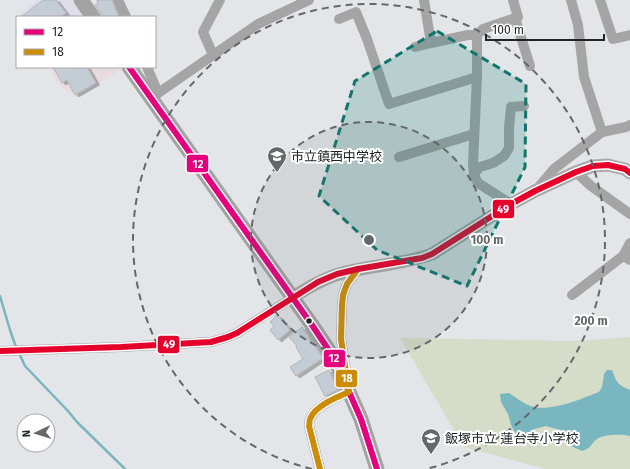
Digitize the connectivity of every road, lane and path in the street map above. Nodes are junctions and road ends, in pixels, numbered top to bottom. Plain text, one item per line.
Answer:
1 (81, 0) edge
2 (118, 0) edge
3 (220, 0) edge
4 (309, 0) edge
5 (424, 0) edge
6 (513, 0) edge
7 (571, 0) edge
8 (600, 0) edge
9 (93, 16) edge
10 (126, 16) edge
11 (515, 18) junction
12 (339, 19) dead end
13 (477, 35) junction
14 (630, 35) edge
15 (431, 43) junction
16 (415, 47) dead end
17 (213, 55) junction
18 (530, 66) dead end
19 (130, 68) edge
20 (147, 68) edge
21 (477, 77) junction
22 (154, 95) junction
23 (524, 106) dead end
24 (630, 125) edge
25 (602, 132) junction
26 (474, 134) junction
27 (400, 157) dead end
28 (576, 172) junction
29 (474, 173) junction
30 (630, 173) edge
31 (535, 191) junction
32 (511, 204) junction
33 (630, 214) edge
34 (630, 242) edge
35 (626, 258) edge
36 (358, 269) junction
37 (572, 295) dead end
38 (292, 298) junction
39 (1, 350) edge
40 (349, 392) junction
41 (320, 469) edge
42 (377, 469) edge

1 - 9 highway
2 - 10 street
3 - 17 street
4 - 17 street
5 - 15 street
6 - 11 street
7 - 25 street
8 - 14 street
11 - 13 street
11 - 18 street
12 - 21 street
13 - 15 street
13 - 21 street
15 - 16 street
17 - 22 street
19 - 22 highway
20 - 22 street
21 - 26 street
22 - 38 highway
23 - 29 street
24 - 25 street
25 - 31 street
26 - 27 street
26 - 29 street
28 - 30 main road
28 - 31 main road
28 - 33 street
29 - 32 street
31 - 32 main road
32 - 36 main road
34 - 35 street
35 - 37 street
36 - 38 main road
36 - 40 street
38 - 39 street
38 - 40 highway
40 - 41 street
40 - 42 highway

